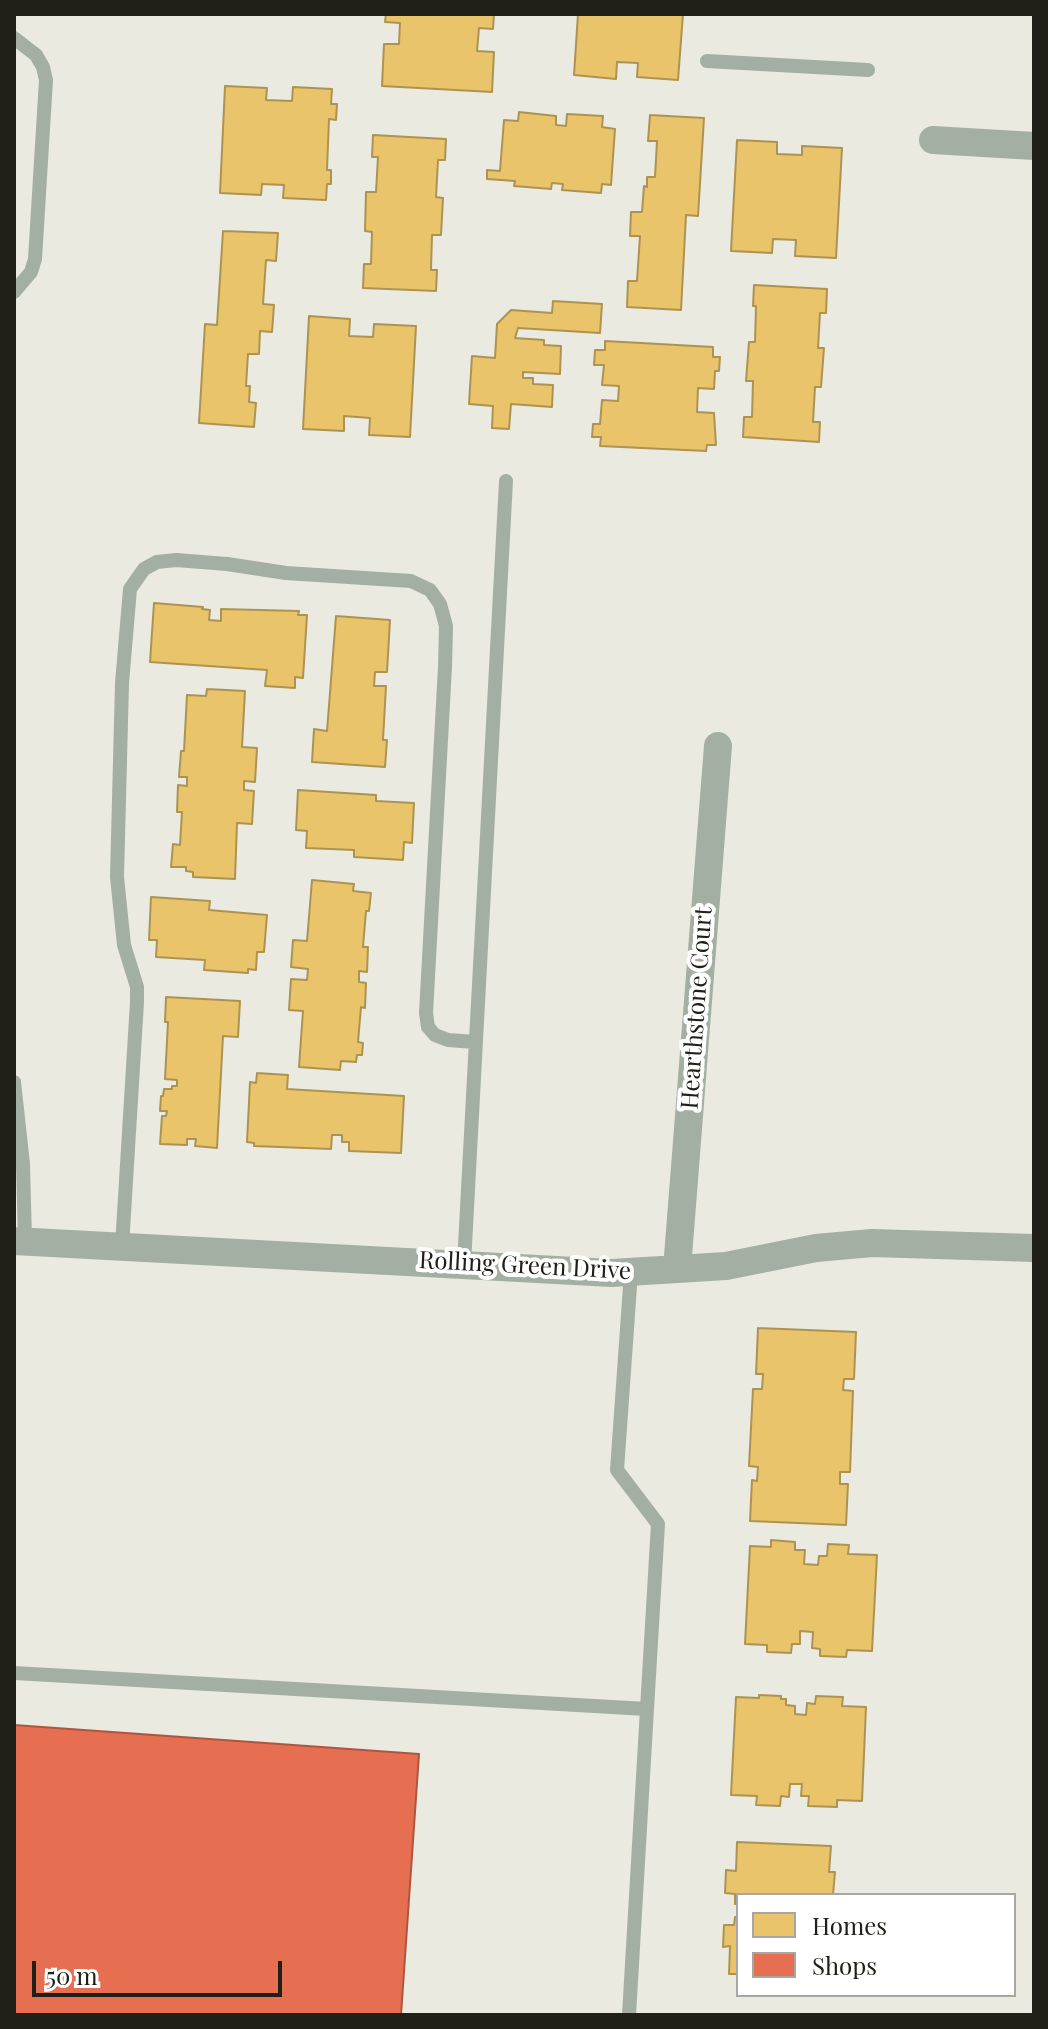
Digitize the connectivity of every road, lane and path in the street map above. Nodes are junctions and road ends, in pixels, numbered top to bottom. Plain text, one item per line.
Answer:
1 (14, 38) edge
2 (707, 61) dead end
3 (868, 70) dead end
4 (933, 140) dead end
5 (1034, 146) edge
6 (14, 292) edge
7 (506, 481) dead end
8 (718, 746) dead end
9 (475, 1042) junction
10 (14, 1082) edge
11 (19, 1241) edge
12 (122, 1246) junction
13 (1034, 1248) edge
14 (464, 1264) junction
15 (677, 1269) junction
16 (631, 1272) junction
17 (14, 1673) edge
18 (647, 1709) junction
19 (629, 2015) edge

1 - 6 lane
2 - 3 lane
4 - 5 street
7 - 9 lane
8 - 15 street, Hearthstone Court
9 - 12 lane
9 - 14 lane
10 - 11 lane
11 - 12 street, Rolling Green Drive
12 - 14 street, Rolling Green Drive
13 - 15 street, Rolling Green Drive
14 - 16 street, Rolling Green Drive
15 - 16 street, Rolling Green Drive
16 - 18 lane
17 - 18 lane
18 - 19 lane

